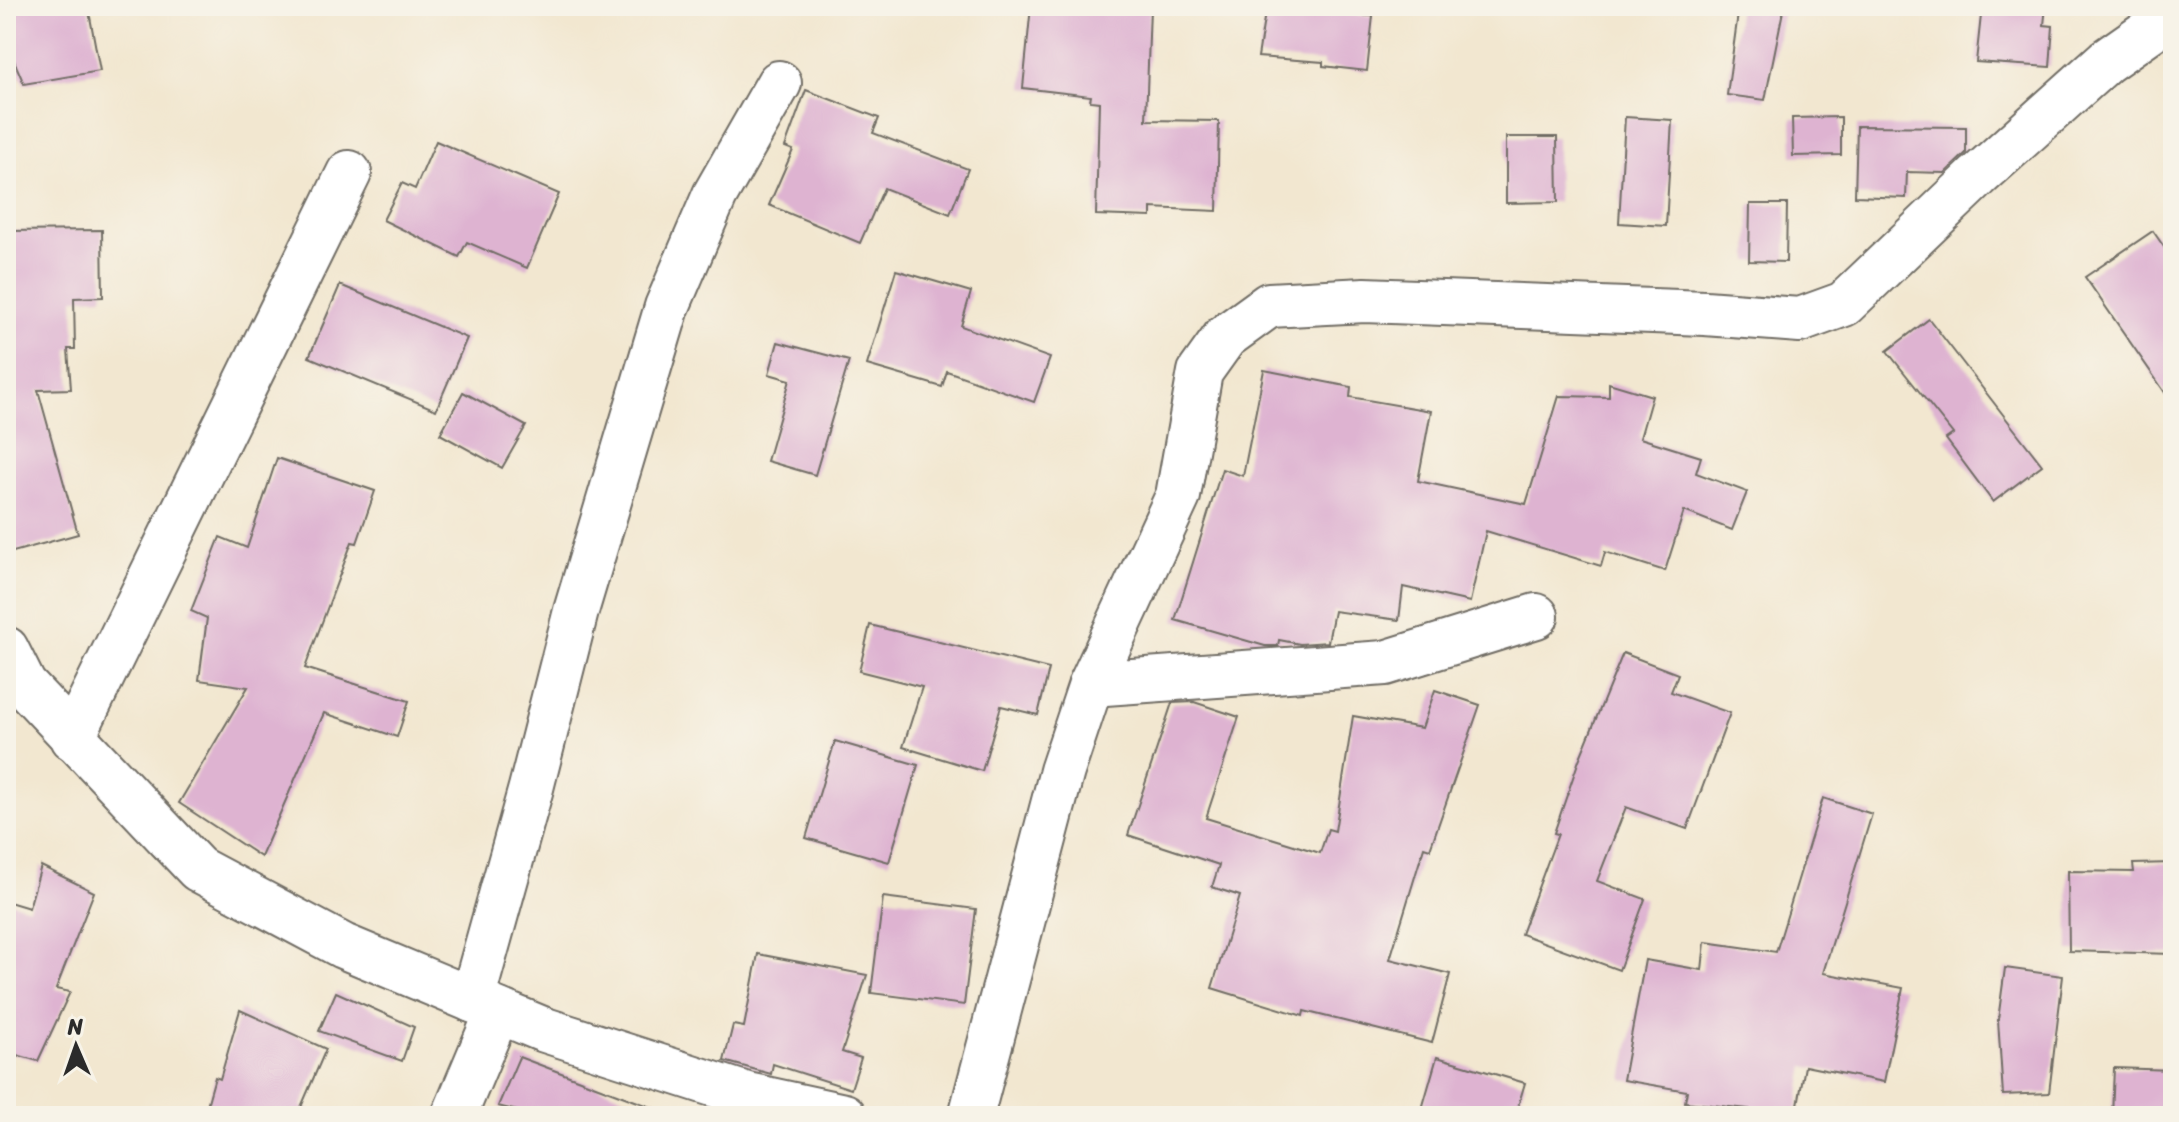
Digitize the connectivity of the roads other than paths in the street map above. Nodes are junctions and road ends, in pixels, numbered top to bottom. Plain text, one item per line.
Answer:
1 (2173, 14) edge
2 (779, 83) dead end
3 (349, 173) dead end
4 (1536, 616) dead end
5 (12, 674) edge
6 (1091, 684) junction
7 (72, 738) junction
8 (485, 1005) junction
9 (454, 1116) edge
10 (844, 1116) edge
11 (971, 1116) edge

1 - 6 street
2 - 8 street
3 - 7 street
4 - 6 street
5 - 7 street
6 - 11 street
7 - 8 street
8 - 9 street
8 - 10 street

